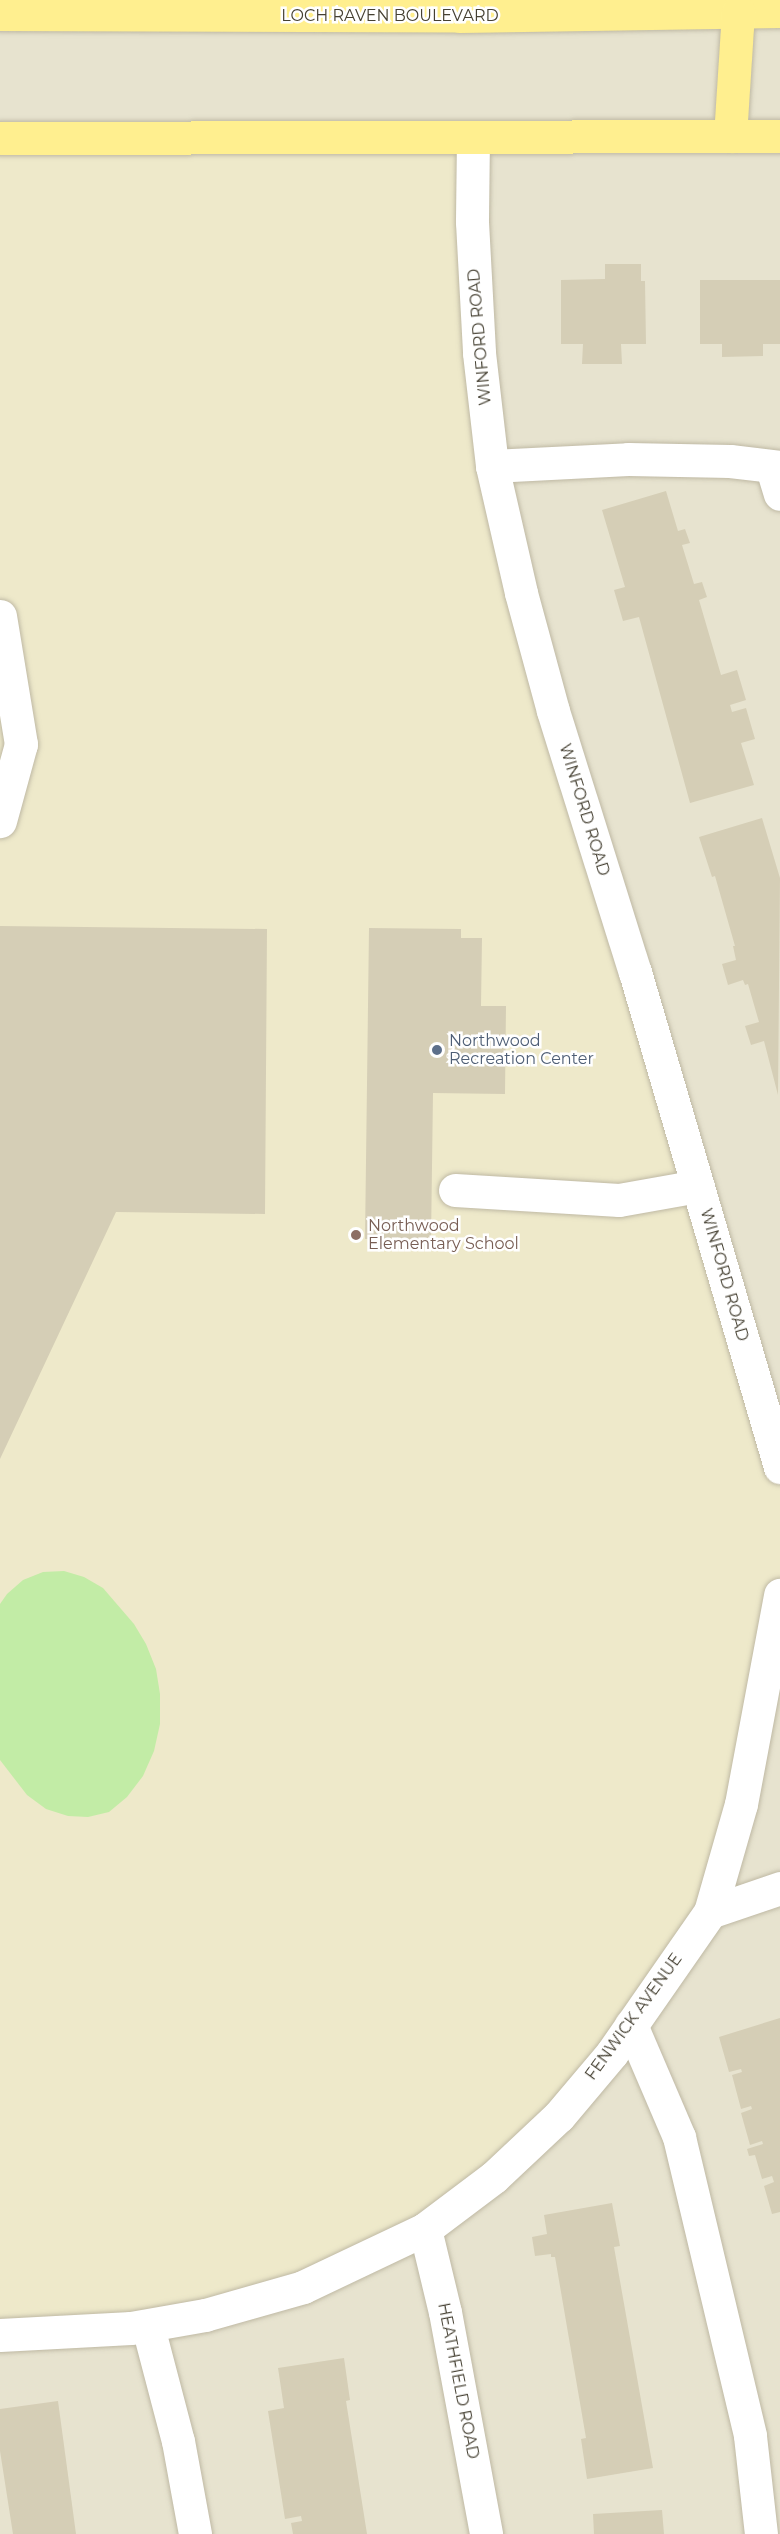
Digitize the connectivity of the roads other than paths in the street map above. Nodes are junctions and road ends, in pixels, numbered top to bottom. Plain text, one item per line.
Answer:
1 (459, 8) edge
2 (524, 8) edge
3 (738, 11) junction
4 (780, 11) edge
5 (0, 14) edge
6 (730, 136) junction
7 (780, 136) edge
8 (473, 137) junction
9 (0, 138) edge
10 (492, 466) junction
11 (777, 476) edge
12 (0, 616) edge
13 (0, 821) edge
14 (698, 1186) junction
15 (455, 1190) dead end
16 (780, 1467) edge
17 (780, 1595) edge
18 (780, 1888) edge
19 (710, 1912) junction
20 (631, 2025) junction
21 (424, 2229) junction
22 (148, 2327) junction
23 (0, 2335) edge
24 (195, 2534) edge
25 (486, 2534) edge
26 (761, 2534) edge

1 - 2 main road, LOCH RAVEN BOULEVARD
1 - 5 main road, LOCH RAVEN BOULEVARD
2 - 3 main road, LOCH RAVEN BOULEVARD
3 - 4 main road, LOCH RAVEN BOULEVARD
3 - 6 main road
6 - 7 main road
6 - 8 main road
8 - 9 main road
8 - 10 street, WINFORD ROAD
10 - 11 street
10 - 14 street, WINFORD ROAD
12 - 13 street
14 - 15 street
14 - 16 street, WINFORD ROAD
17 - 19 street, FENWICK AVENUE
18 - 19 street
19 - 20 street, FENWICK AVENUE
20 - 21 street, FENWICK AVENUE
20 - 26 street
21 - 22 street, FENWICK AVENUE
21 - 25 street, HEATHFIELD ROAD
22 - 23 street, FENWICK AVENUE
22 - 24 street

